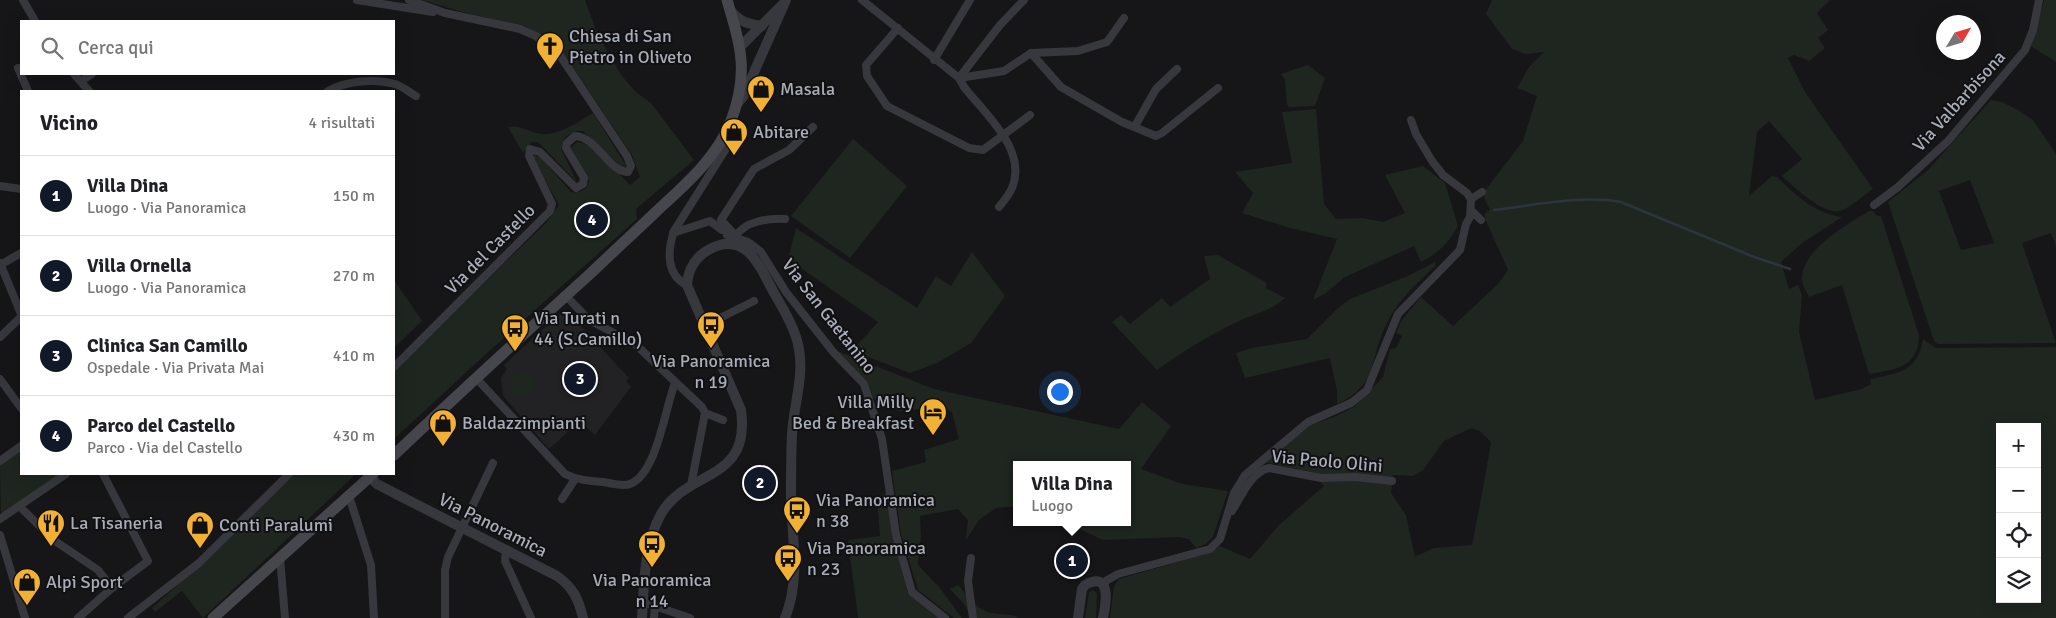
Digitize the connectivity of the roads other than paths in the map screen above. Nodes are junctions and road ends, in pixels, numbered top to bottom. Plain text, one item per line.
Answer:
1 (23, 0) edge
2 (357, 0) edge
3 (409, 0) edge
4 (862, 0) edge
5 (970, 0) edge
6 (1024, 0) edge
7 (2039, 0) edge
8 (786, 1) edge
9 (728, 4) edge
10 (445, 14) junction
11 (1124, 18) dead end
12 (34, 20) edge
13 (762, 26) junction
14 (898, 28) junction
15 (740, 47) junction
16 (1032, 53) junction
17 (934, 60) junction
18 (18, 68) dead end
19 (1177, 69) dead end
20 (20, 73) edge
21 (21, 75) edge
22 (75, 75) edge
23 (90, 75) edge
24 (959, 78) junction
25 (81, 81) junction
26 (1218, 88) dead end
27 (28, 90) edge
28 (88, 90) edge
29 (330, 90) edge
30 (416, 96) dead end
31 (737, 104) junction
32 (1030, 115) dead end
33 (1411, 120) dead end
34 (730, 124) junction
35 (1134, 126) junction
36 (813, 127) dead end
37 (1004, 136) junction
38 (0, 186) edge
39 (20, 189) edge
40 (1482, 192) dead end
41 (1471, 199) junction
42 (1874, 205) dead end
43 (999, 208) dead end
44 (1471, 213) junction
45 (785, 219) dead end
46 (1481, 220) dead end
47 (671, 234) junction
48 (728, 236) junction
49 (20, 254) edge
50 (0, 264) edge
51 (687, 285) junction
52 (566, 296) junction
53 (754, 301) dead end
54 (20, 314) edge
55 (20, 317) edge
56 (704, 326) junction
57 (0, 337) edge
58 (395, 366) edge
59 (476, 378) junction
60 (0, 380) edge
61 (675, 383) junction
62 (20, 407) edge
63 (705, 413) junction
64 (723, 420) dead end
65 (20, 447) edge
66 (395, 454) edge
67 (0, 461) edge
68 (493, 463) dead end
69 (65, 475) edge
70 (105, 475) edge
71 (288, 475) edge
72 (372, 475) edge
73 (575, 479) junction
74 (1392, 481) dead end
75 (691, 486) junction
76 (349, 496) junction
77 (562, 499) dead end
78 (19, 506) junction
79 (0, 519) edge
80 (1225, 521) junction
81 (461, 527) junction
82 (0, 535) edge
83 (506, 549) junction
84 (280, 557) junction
85 (971, 558) dead end
86 (1102, 584) junction
87 (112, 588) junction
88 (643, 602) junction
89 (654, 605) junction
90 (25, 618) edge
91 (78, 618) edge
92 (128, 618) edge
93 (213, 618) edge
94 (285, 618) edge
95 (374, 618) edge
96 (445, 618) edge
97 (531, 618) edge
98 (583, 618) edge
99 (642, 618) edge
100 (654, 618) edge
101 (690, 618) edge
102 (785, 618) edge
103 (945, 618) edge
104 (973, 618) edge
105 (1078, 618) edge
106 (1103, 618) edge

1 - 12 street
2 - 10 street
3 - 10 street, Via del Castello
4 - 14 street
5 - 17 street
6 - 24 street
7 - 42 street, Via Valbarbisona
8 - 13 street
8 - 31 street
9 - 13 street
9 - 15 main road
10 - 58 street, Via del Castello
11 - 16 street
13 - 15 street
14 - 17 street
14 - 37 street
15 - 31 main road
16 - 24 street
16 - 35 street
17 - 24 street
18 - 20 street
19 - 35 street
21 - 27 street
22 - 25 street
23 - 25 street
24 - 37 street
25 - 28 street
26 - 35 street
29 - 30 street
31 - 34 main road
32 - 37 street
33 - 41 street
34 - 47 street
34 - 52 main road
36 - 48 street, Via San Gaetanino
37 - 43 street
38 - 39 street
40 - 41 street
41 - 44 street, Via Paolo Olini
44 - 46 street
44 - 80 street, Via Paolo Olini
45 - 48 street
47 - 48 street, Via San Gaetanino
47 - 51 street
48 - 51 street
48 - 102 street
48 - 103 street, Via San Gaetanino
49 - 50 street
50 - 54 street
51 - 56 street
52 - 59 main road
52 - 61 street
53 - 56 street
55 - 57 street
56 - 75 street
59 - 66 main road
59 - 73 street
60 - 62 street
61 - 63 street
61 - 73 street
63 - 64 street
63 - 75 street
65 - 67 street
68 - 81 street
69 - 78 street
70 - 87 street
71 - 92 street
72 - 76 main road
72 - 81 street, Via Panoramica
73 - 77 street
74 - 80 street, Via Paolo Olini
75 - 88 street
76 - 84 main road
76 - 95 street
78 - 79 street
78 - 87 street
80 - 86 street, Via Paolo Olini
81 - 83 street, Via Panoramica
81 - 96 street
82 - 90 street
83 - 97 street
83 - 98 street, Via Panoramica
84 - 93 main road
84 - 94 street
85 - 104 street
86 - 105 street
86 - 106 street
87 - 91 street
88 - 89 street
88 - 99 street
89 - 100 street
89 - 101 street

